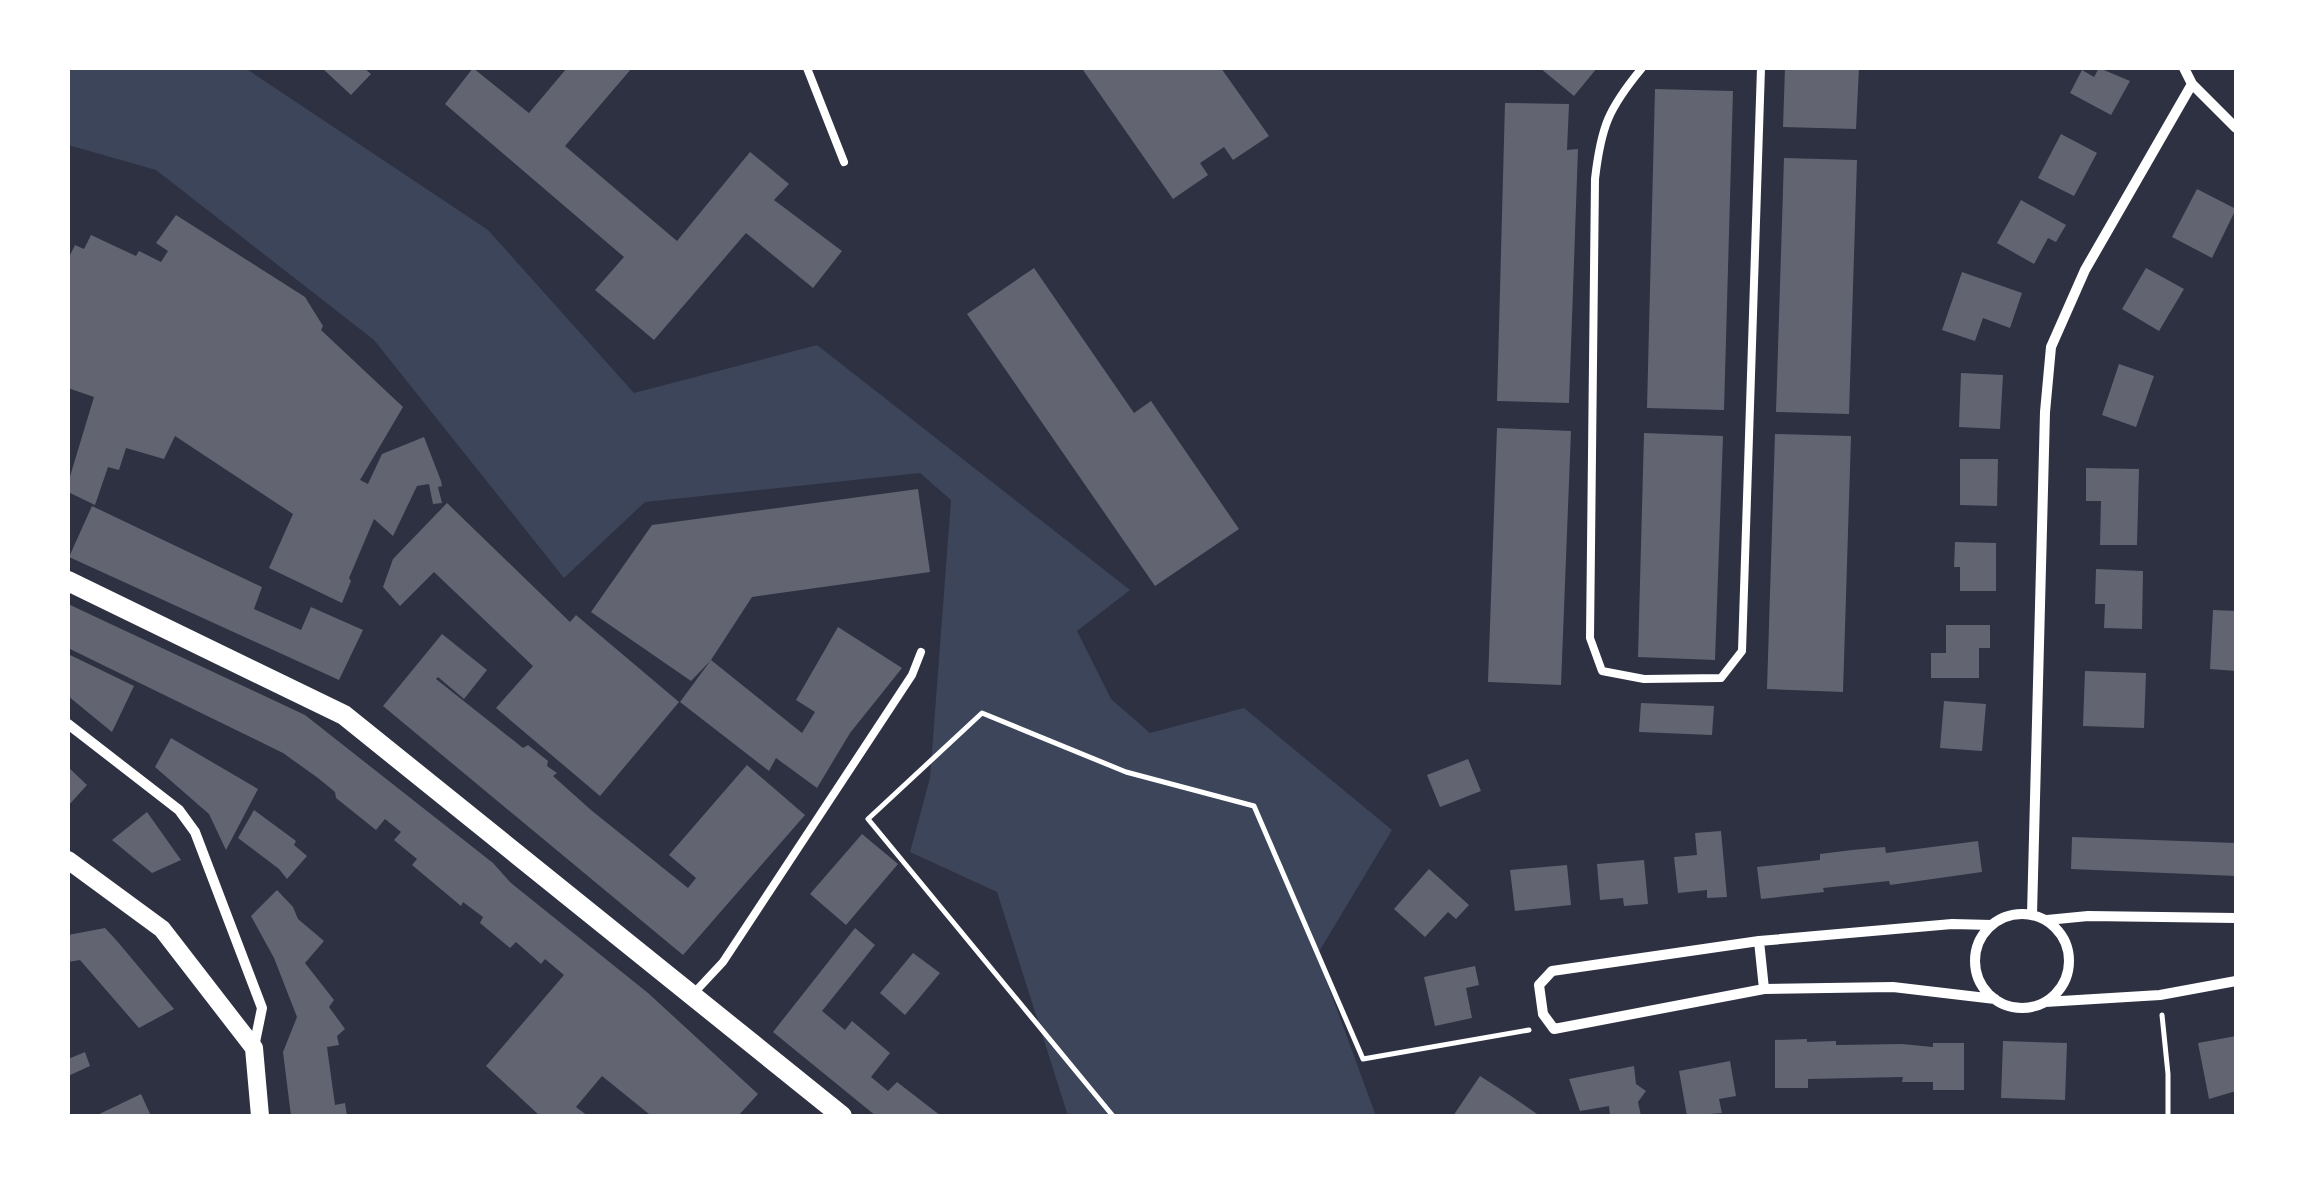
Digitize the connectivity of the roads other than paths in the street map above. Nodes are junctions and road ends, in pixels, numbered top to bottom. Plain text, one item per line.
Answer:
1 (807, 68) edge
2 (1642, 68) edge
3 (1761, 68) edge
4 (2184, 68) edge
5 (2192, 84) junction
6 (2236, 128) edge
7 (844, 162) dead end
8 (68, 582) edge
9 (921, 652) dead end
10 (68, 724) edge
11 (68, 862) edge
12 (2032, 915) junction
13 (2236, 918) edge
14 (2047, 920) junction
15 (1992, 925) junction
16 (1759, 941) junction
17 (2236, 981) edge
18 (1764, 989) junction
19 (692, 996) junction
20 (1995, 1000) junction
21 (2044, 1002) junction
22 (254, 1048) junction
23 (260, 1116) edge
24 (842, 1116) edge

1 - 7 lane
2 - 3 lane
4 - 5 street
5 - 6 street
5 - 12 street
8 - 19 main road
9 - 19 lane
10 - 22 street
11 - 22 street
12 - 14 street
12 - 15 street
13 - 14 street
14 - 21 street
15 - 16 street
15 - 20 street
16 - 18 street
16 - 18 street
17 - 21 street
18 - 20 street
19 - 24 main road
20 - 21 street
22 - 23 street

